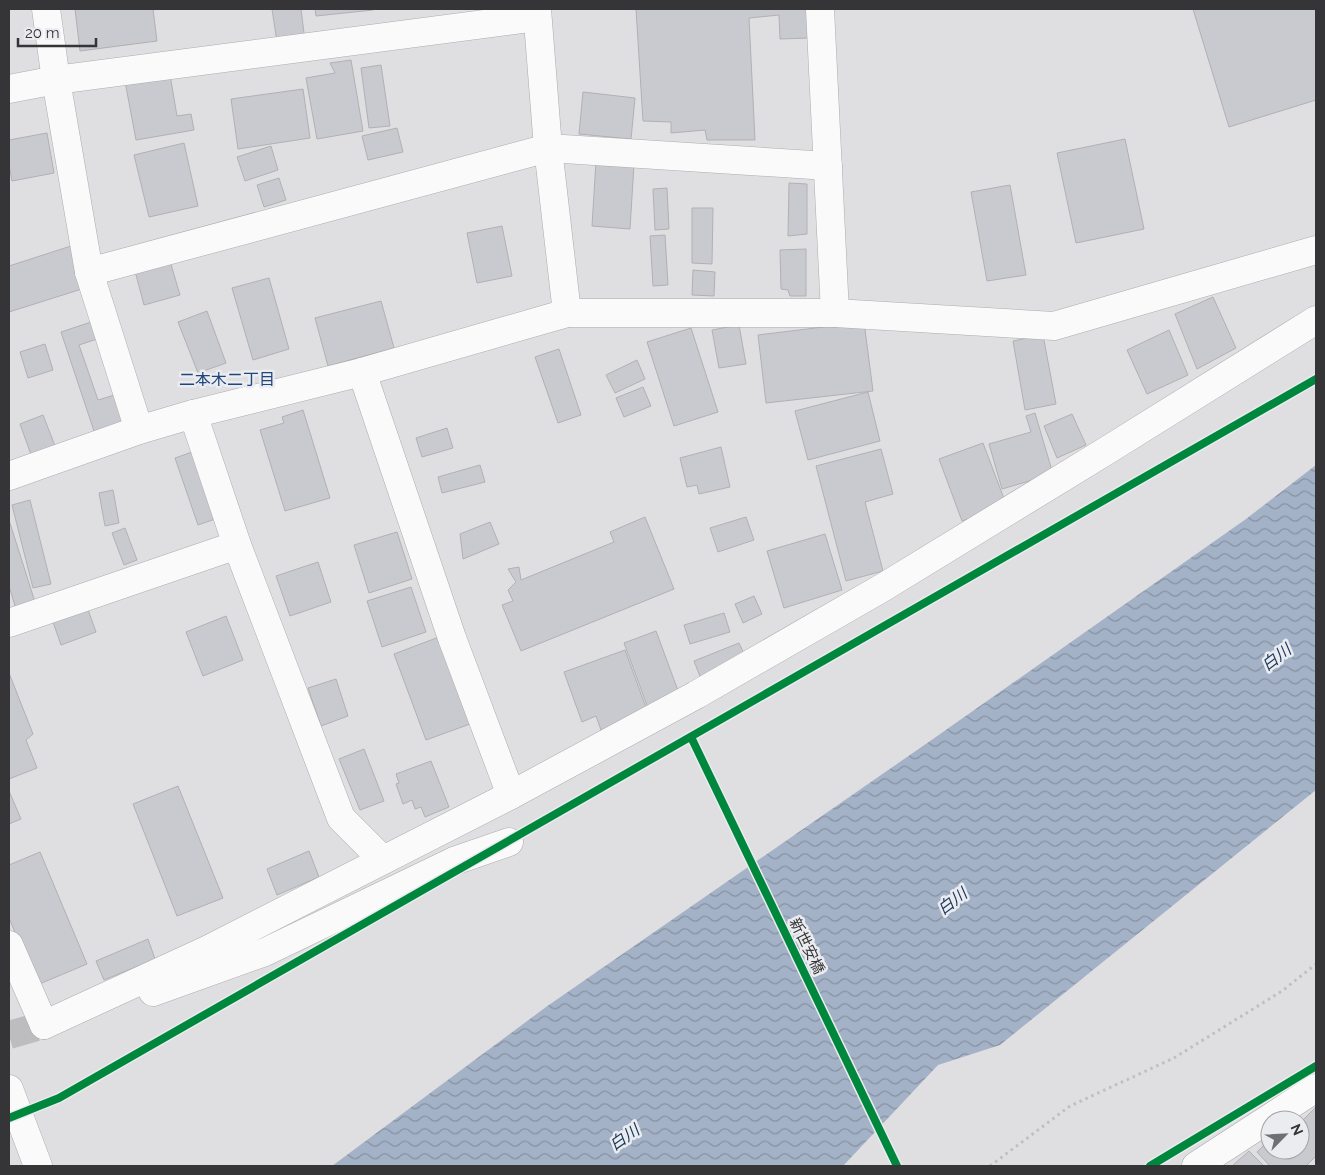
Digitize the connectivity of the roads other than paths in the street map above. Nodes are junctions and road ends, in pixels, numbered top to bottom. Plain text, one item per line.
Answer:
1 (46, 9) edge
2 (820, 9) edge
3 (537, 13) edge
4 (56, 80) junction
5 (9, 90) edge
6 (548, 148) junction
7 (828, 166) junction
8 (1316, 250) edge
9 (89, 272) junction
10 (567, 313) junction
11 (835, 313) junction
12 (1316, 320) edge
13 (362, 372) junction
14 (193, 414) junction
15 (139, 430) junction
16 (9, 476) edge
17 (237, 545) junction
18 (9, 623) edge
19 (512, 795) junction
20 (509, 842) dead end
21 (383, 860) junction
22 (9, 945) edge
23 (44, 1025) junction
24 (9, 1089) edge
25 (1315, 1092) edge
26 (38, 1166) edge
27 (1196, 1166) edge

1 - 4 street
2 - 7 street
3 - 4 street
3 - 6 street
4 - 5 street
4 - 9 street
6 - 7 street
6 - 9 street
6 - 10 street
7 - 11 street
8 - 11 street
9 - 15 street
10 - 11 street
10 - 13 street
12 - 19 street
13 - 14 street
13 - 19 street
14 - 15 street
14 - 17 street
15 - 16 street
17 - 18 street
17 - 21 street
19 - 21 street
20 - 23 street
21 - 23 street
22 - 23 street
24 - 26 street
25 - 27 street

